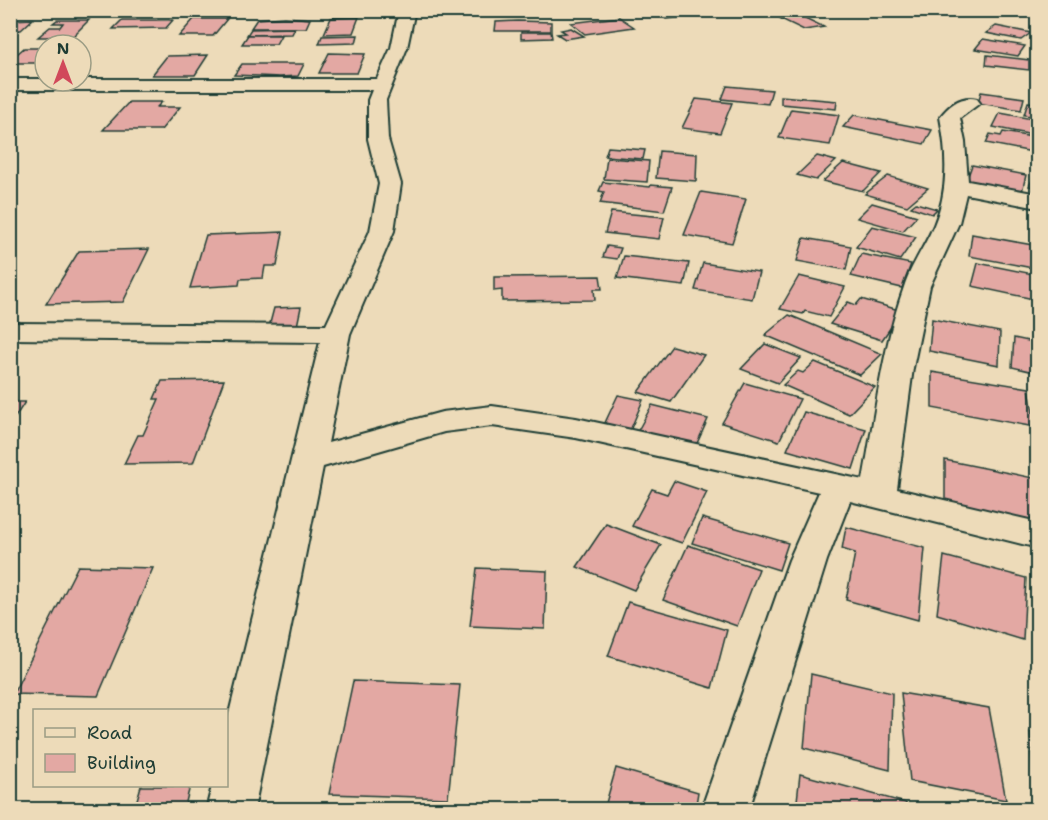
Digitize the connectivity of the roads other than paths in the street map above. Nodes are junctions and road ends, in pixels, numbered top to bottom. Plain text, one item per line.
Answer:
1 (407, 10) edge
2 (385, 84) junction
3 (10, 85) edge
4 (970, 103) dead end
5 (957, 186) junction
6 (1038, 201) edge
7 (10, 331) edge
8 (336, 333) junction
9 (307, 460) junction
10 (839, 485) junction
11 (878, 497) junction
12 (1038, 535) edge
13 (230, 810) edge
14 (725, 810) edge

1 - 2 street
2 - 3 street
2 - 8 street
4 - 5 street
5 - 6 street
5 - 11 street
7 - 8 street
8 - 9 street
9 - 10 street
9 - 13 street
10 - 11 street
10 - 14 street
11 - 12 street

